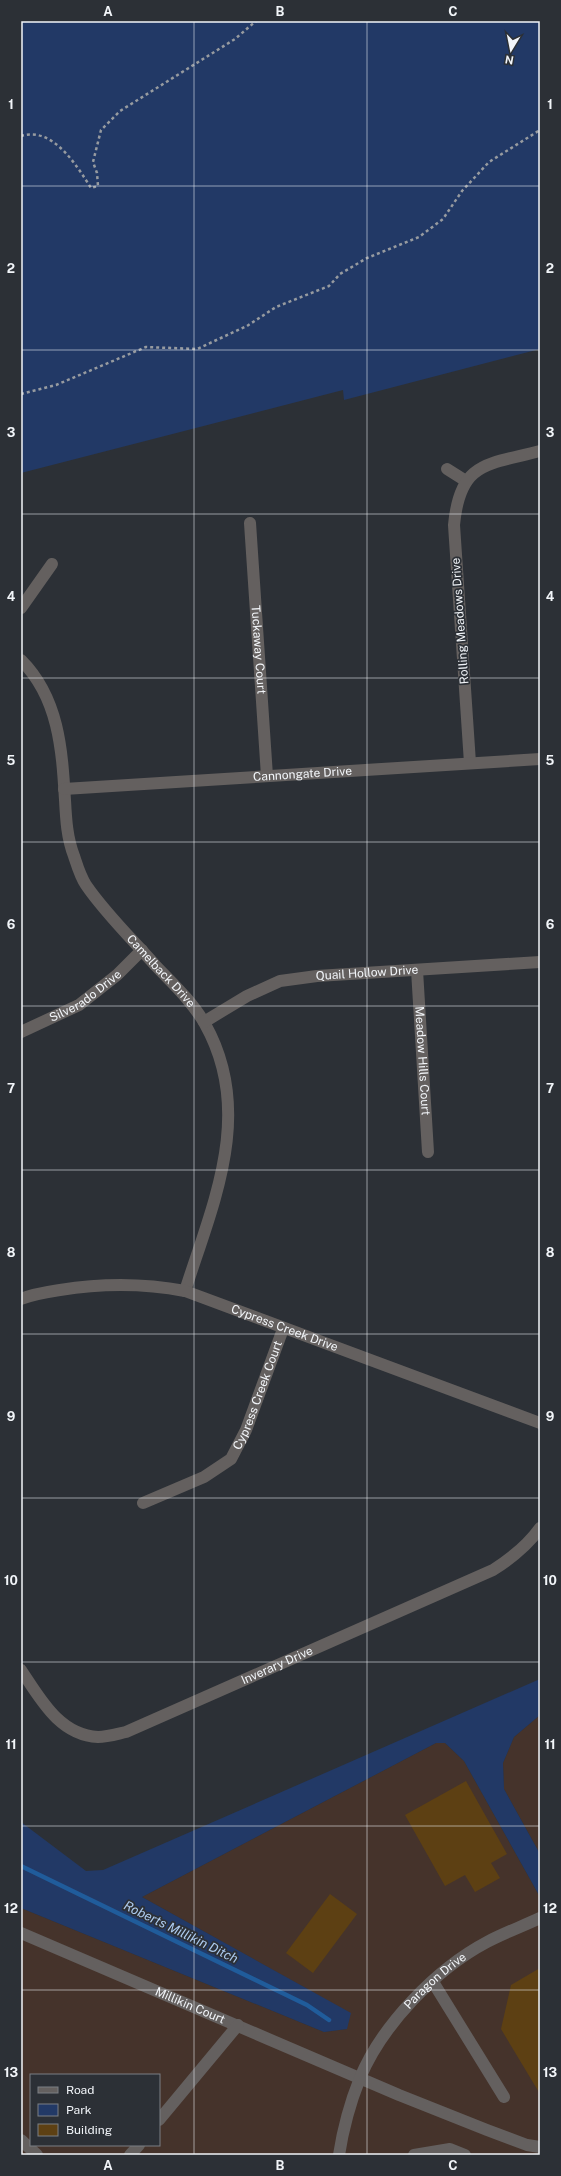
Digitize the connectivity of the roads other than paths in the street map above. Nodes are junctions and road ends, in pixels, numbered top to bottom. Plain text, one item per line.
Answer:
1 (540, 451) edge
2 (447, 469) dead end
3 (466, 481) junction
4 (250, 523) dead end
5 (52, 564) dead end
6 (21, 608) edge
7 (23, 662) edge
8 (540, 759) edge
9 (470, 763) junction
10 (266, 776) junction
11 (64, 789) junction
12 (142, 950) junction
13 (540, 962) edge
14 (417, 970) junction
15 (204, 1022) junction
16 (21, 1032) edge
17 (428, 1152) dead end
18 (185, 1291) junction
19 (21, 1299) edge
20 (283, 1329) junction
21 (540, 1423) edge
22 (144, 1503) dead end
23 (540, 1528) edge
24 (21, 1670) edge
25 (540, 1918) edge
26 (21, 1933) edge
27 (433, 1982) junction
28 (238, 2025) junction
29 (360, 2078) junction
30 (504, 2098) dead end
31 (160, 2119) edge
32 (21, 2140) edge
33 (138, 2146) edge
34 (540, 2147) edge
35 (449, 2152) edge
36 (37, 2155) edge
37 (130, 2155) edge
38 (340, 2155) edge
39 (345, 2155) edge
40 (414, 2155) edge
41 (465, 2155) edge

1 - 3 street
2 - 3 street
3 - 9 street, Rolling Meadows Drive
4 - 10 street, Tuckaway Court
5 - 6 street
7 - 11 street, Camelback Drive
8 - 9 street, Cannongate Drive
9 - 10 street, Cannongate Drive
10 - 11 street, Cannongate Drive
11 - 12 street, Camelback Drive
12 - 15 street, Camelback Drive
12 - 16 street, Silverado Drive
13 - 14 street, Quail Hollow Drive
14 - 15 street, Quail Hollow Drive
14 - 17 street, Meadow Hills Court
15 - 18 street, Camelback Drive
18 - 19 street, Cypress Creek Drive
18 - 20 street, Cypress Creek Drive
20 - 21 street, Cypress Creek Drive
20 - 22 street, Cypress Creek Court
23 - 24 street, Inverary Drive
25 - 27 street, Paragon Drive
26 - 28 street, Millikin Court
27 - 29 street, Paragon Drive
27 - 30 street
28 - 29 street, Millikin Court
28 - 31 street
29 - 34 street, Millikin Court
29 - 38 street, Paragon Drive
32 - 36 street
33 - 37 street
35 - 40 street
35 - 41 street
38 - 39 street

